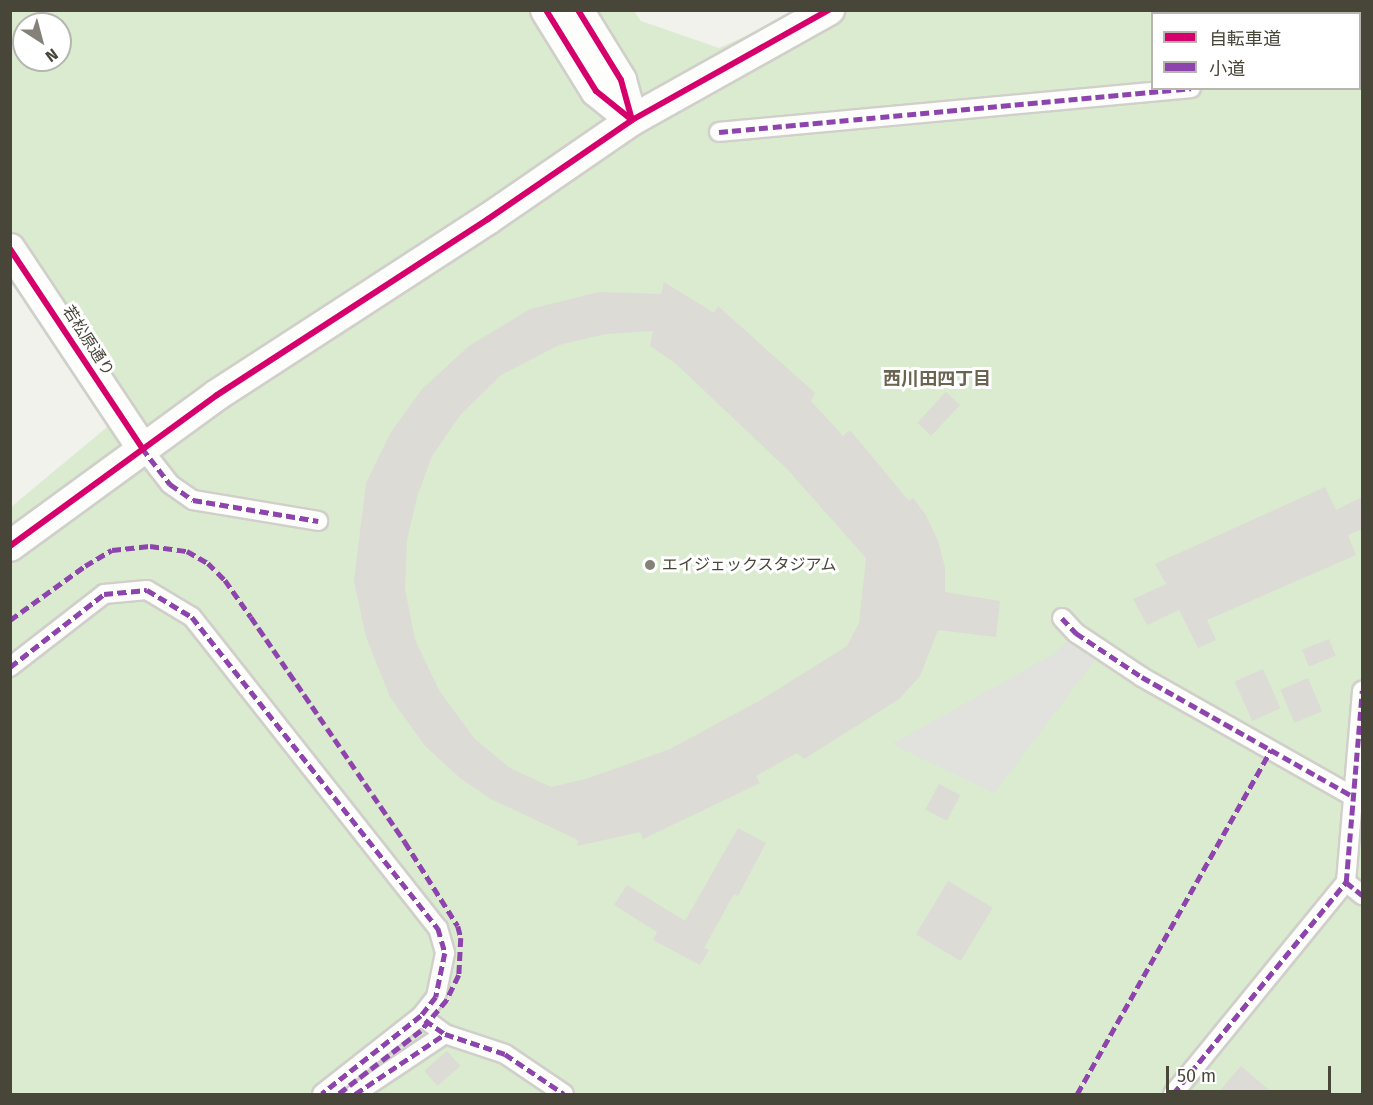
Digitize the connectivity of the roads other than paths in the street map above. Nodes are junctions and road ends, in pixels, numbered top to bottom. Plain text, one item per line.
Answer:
1 (546, 10) edge
2 (578, 10) edge
3 (829, 10) edge
4 (1170, 90) edge
5 (632, 120) junction
6 (719, 132) dead end
7 (10, 249) edge
8 (142, 448) junction
9 (318, 521) dead end
10 (10, 546) edge
11 (1062, 618) dead end
12 (10, 667) edge
13 (1362, 691) edge
14 (1354, 797) junction
15 (1346, 882) junction
16 (1362, 895) edge
17 (421, 1016) junction
18 (445, 1034) junction
19 (322, 1095) edge
20 (355, 1095) edge
21 (564, 1095) edge
22 (1173, 1095) edge

1 - 5 street
2 - 5 street
3 - 5 street
4 - 6 street
5 - 8 street
7 - 8 street, 若松原通り
8 - 9 street
8 - 10 street
11 - 14 street
12 - 17 street
13 - 14 street
14 - 15 street
15 - 16 street
15 - 22 street
17 - 18 street
17 - 19 street
18 - 20 street
18 - 21 street

